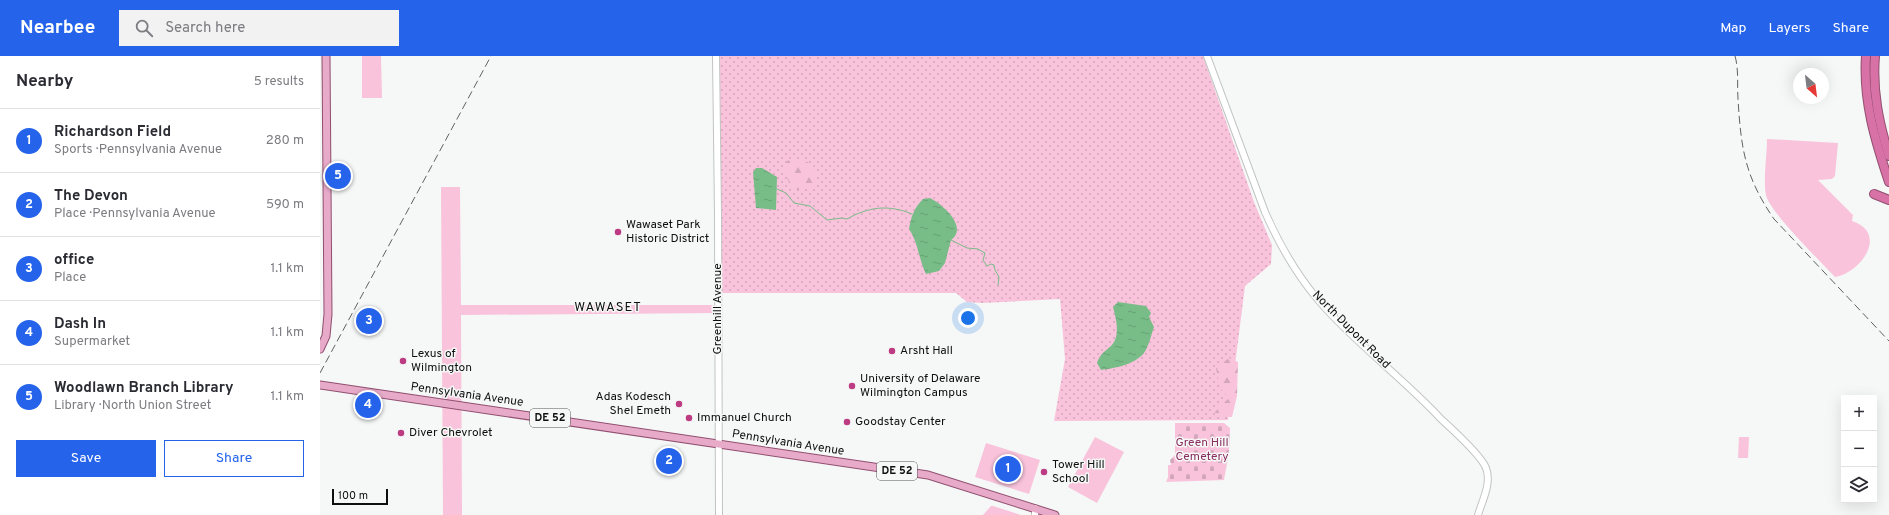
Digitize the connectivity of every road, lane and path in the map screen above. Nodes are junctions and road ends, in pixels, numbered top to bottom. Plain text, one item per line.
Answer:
1 (326, 56) edge
2 (716, 56) edge
3 (1207, 56) edge
4 (1866, 56) edge
5 (1875, 56) edge
6 (1889, 156) edge
7 (1889, 182) edge
8 (1874, 194) dead end
9 (1889, 200) edge
10 (320, 349) edge
11 (320, 385) edge
12 (718, 443) junction
13 (1035, 512) edge
14 (719, 515) edge
15 (1055, 515) edge
16 (1478, 515) edge

1 - 10 main road
2 - 12 main road, Greenhill Avenue
3 - 16 main road, North Dupont Road
4 - 7 highway
5 - 6 highway
8 - 9 highway
11 - 12 main road, Pennsylvania Avenue / DE 52
12 - 13 main road, Pennsylvania Avenue / DE 52
12 - 14 main road, Greenhill Avenue
13 - 15 main road, DE 52

